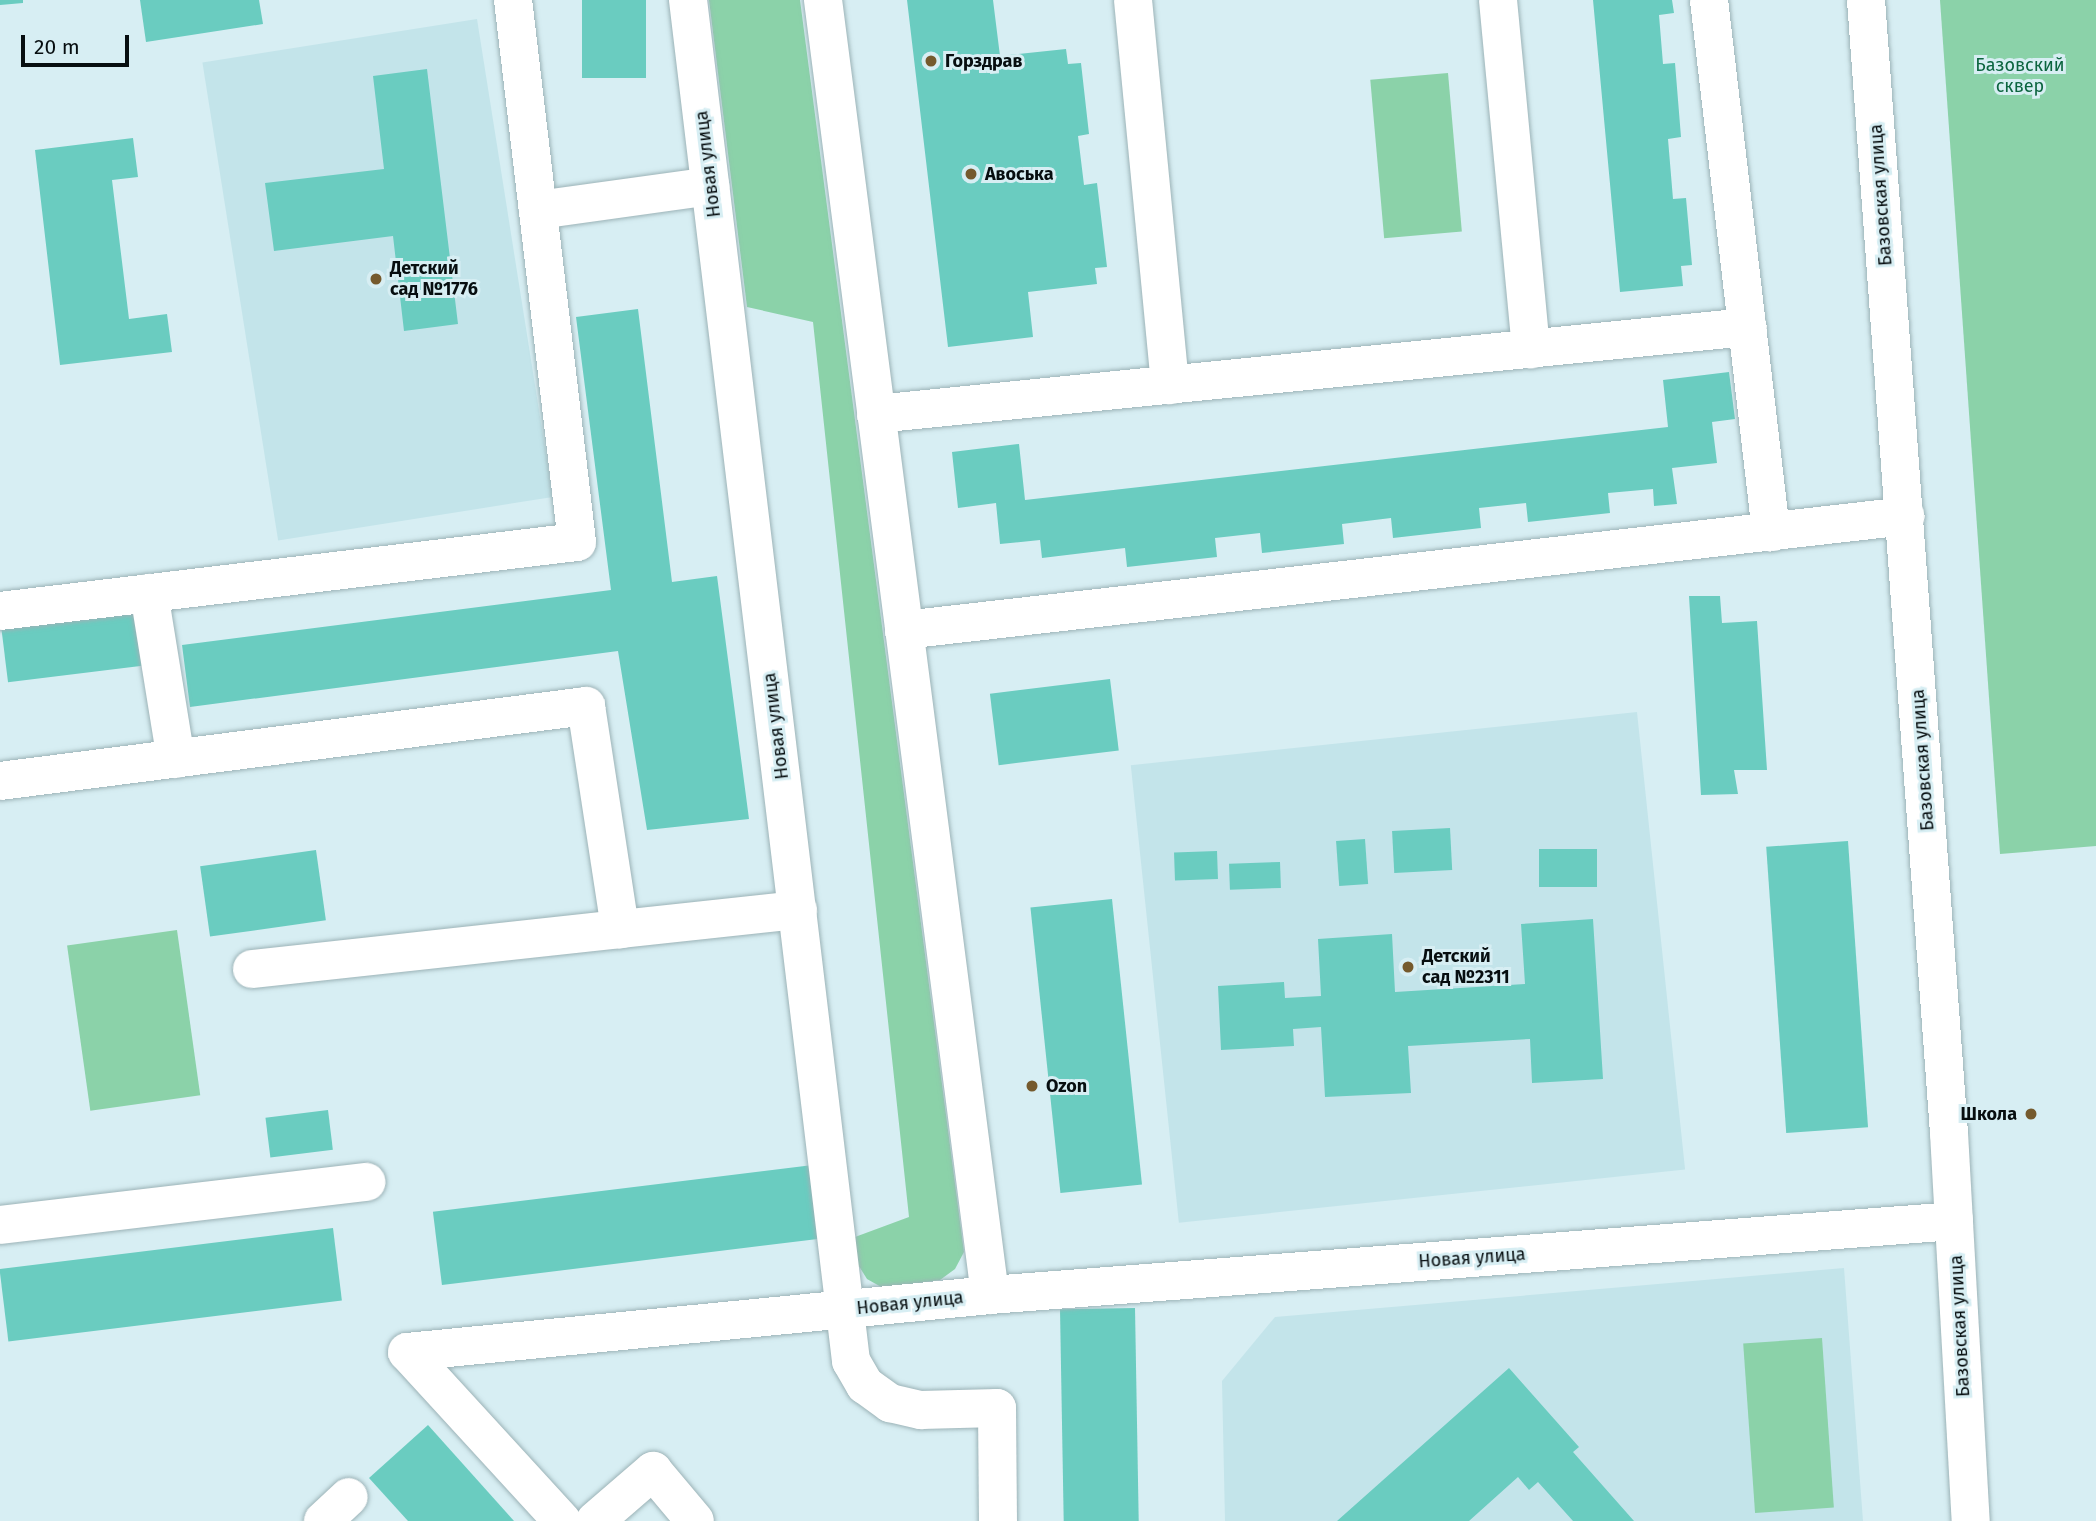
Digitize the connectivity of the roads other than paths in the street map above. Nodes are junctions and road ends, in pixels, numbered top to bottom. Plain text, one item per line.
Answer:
1 (513, 0) edge
2 (688, 0) edge
3 (823, 0) edge
4 (1133, 0) edge
5 (1497, 0) edge
6 (1709, 0) edge
7 (1866, 0) edge
8 (710, 186) junction
9 (538, 210) junction
10 (1748, 327) junction
11 (1531, 349) junction
12 (1170, 385) junction
13 (876, 414) junction
14 (1906, 516) junction
15 (1771, 531) junction
16 (149, 593) junction
17 (0, 611) edge
18 (905, 630) junction
19 (176, 759) junction
20 (0, 781) edge
21 (798, 909) junction
22 (620, 929) junction
23 (252, 969) dead end
24 (366, 1182) dead end
25 (1954, 1221) junction
26 (0, 1225) edge
27 (990, 1295) junction
28 (846, 1309) junction
29 (562, 1521) edge
30 (595, 1521) edge
31 (695, 1521) edge
32 (998, 1521) edge
33 (1971, 1521) edge

1 - 9 street
2 - 8 street, Новая улица
3 - 13 street
4 - 12 street
5 - 11 street
6 - 10 street
7 - 14 street, Базовская улица
8 - 9 street
8 - 21 street, Новая улица
9 - 16 street
10 - 11 street
10 - 15 street
11 - 12 street
12 - 13 street
13 - 18 street
14 - 15 street
14 - 25 street, Базовская улица
15 - 18 street
16 - 17 street
16 - 19 street
18 - 27 street
19 - 20 street
19 - 22 street
21 - 22 street
21 - 28 street, Новая улица
22 - 23 street
24 - 26 street
25 - 27 street, Новая улица
25 - 33 street, Базовская улица
27 - 28 street, Новая улица
28 - 29 street
28 - 32 street
30 - 31 street

